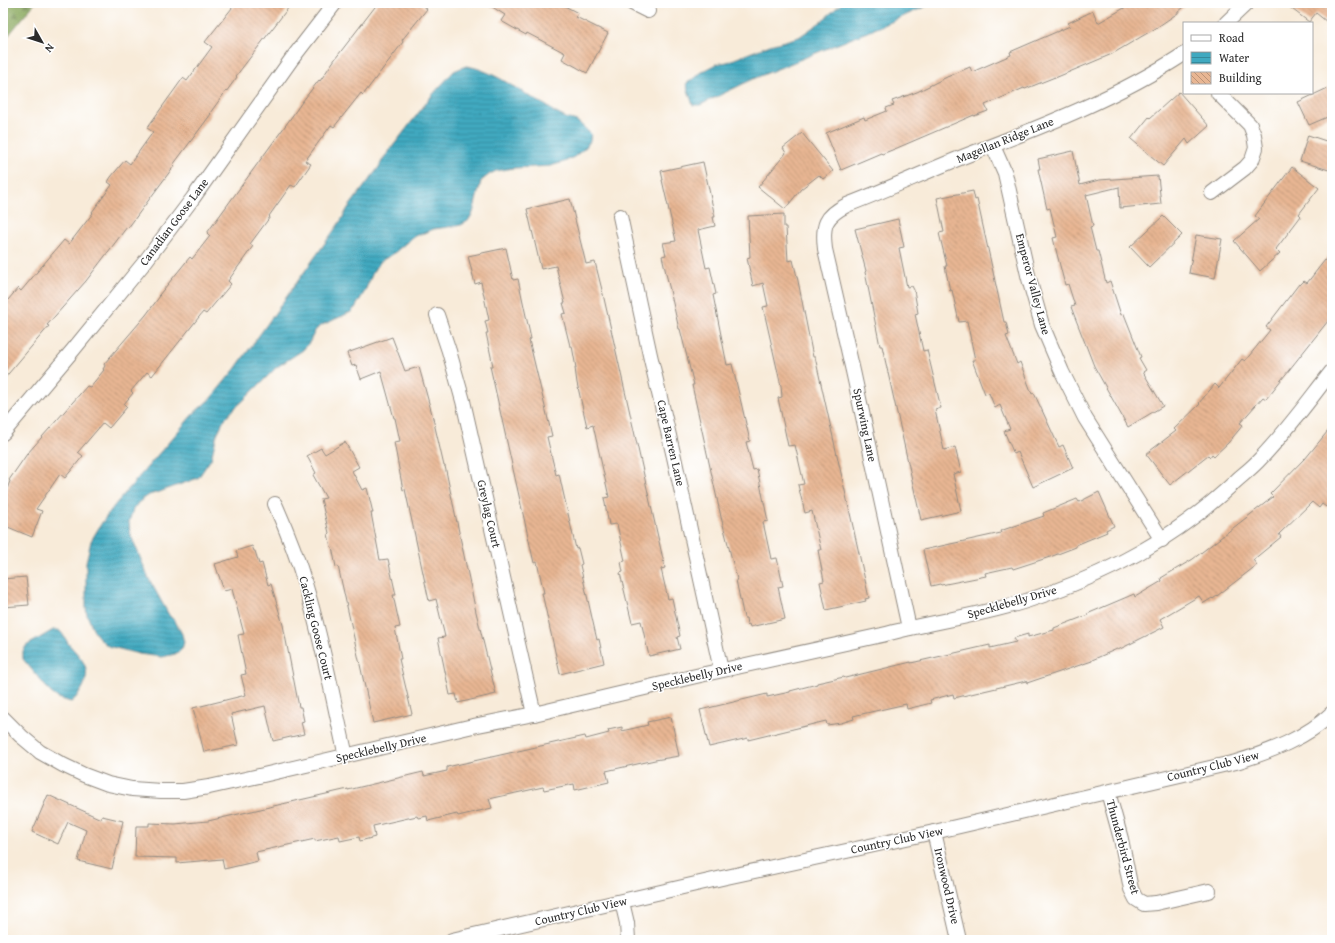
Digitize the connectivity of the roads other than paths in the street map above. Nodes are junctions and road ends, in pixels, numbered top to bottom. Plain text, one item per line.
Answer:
1 (335, 3) edge
2 (632, 3) edge
3 (1247, 3) edge
4 (648, 11) dead end
5 (1227, 22) edge
6 (1183, 56) edge
7 (1219, 94) edge
8 (993, 146) junction
9 (1212, 193) dead end
10 (620, 216) dead end
11 (826, 222) joint
12 (437, 315) dead end
13 (1332, 371) edge
14 (3, 433) edge
15 (275, 504) dead end
16 (1162, 540) junction
17 (909, 628) junction
18 (721, 670) junction
19 (1332, 713) edge
20 (534, 714) junction
21 (3, 718) edge
22 (346, 756) junction
23 (1108, 792) junction
24 (934, 832) junction
25 (1209, 891) dead end
26 (622, 902) junction
27 (452, 940) edge
28 (628, 940) edge
29 (959, 940) edge

1 - 14 street, Canadian Goose Lane
2 - 4 street
3 - 5 street
6 - 8 street, Magellan Ridge Lane
7 - 9 street
8 - 11 street, Magellan Ridge Lane
8 - 16 street, Emperor Valley Lane
10 - 18 street, Cape Barren Lane
11 - 17 street, Spurwing Lane
12 - 20 street, Greylag Court
13 - 16 street, Specklebelly Drive
15 - 22 street, Cackling Goose Court
16 - 17 street, Specklebelly Drive
17 - 18 street, Specklebelly Drive
18 - 20 street, Specklebelly Drive
19 - 23 street, Country Club View
20 - 22 street, Specklebelly Drive
21 - 22 street, Specklebelly Drive
23 - 24 street, Country Club View
23 - 25 street, Thunderbird Street
24 - 26 street, Country Club View
24 - 29 street, Ironwood Drive
26 - 27 street, Country Club View
26 - 28 street

